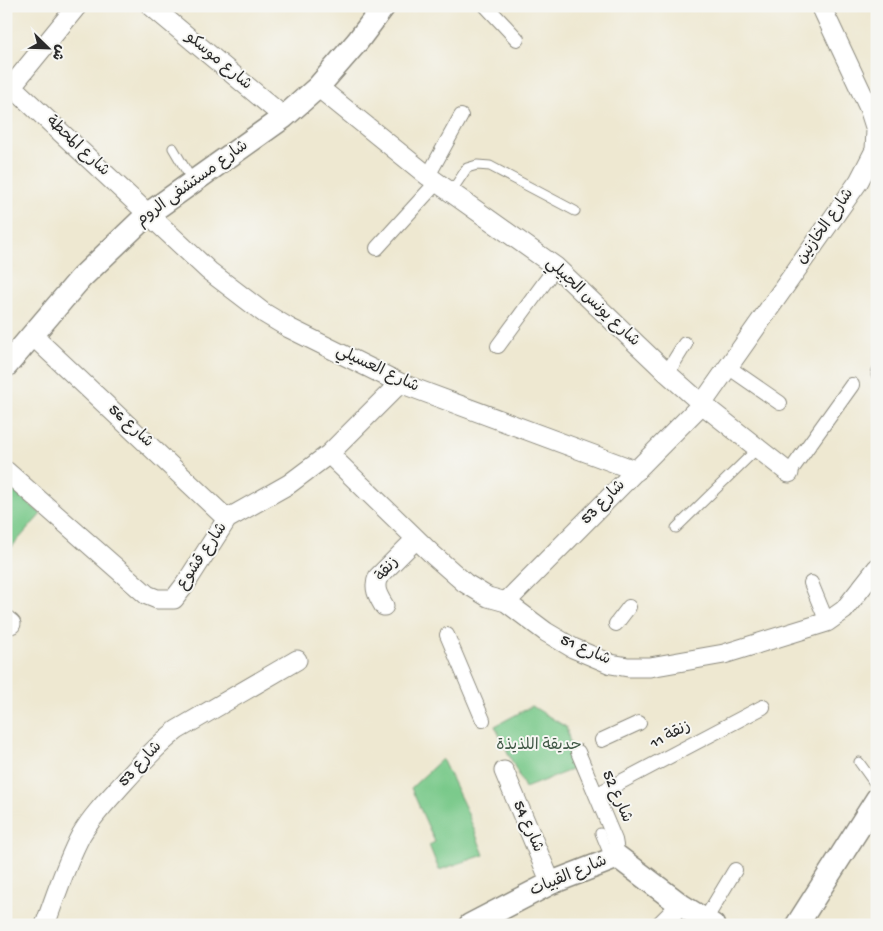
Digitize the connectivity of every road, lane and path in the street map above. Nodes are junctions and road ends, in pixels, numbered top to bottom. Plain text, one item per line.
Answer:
1 (77, 6) edge
2 (151, 6) edge
3 (384, 6) edge
4 (486, 6) edge
5 (821, 6) edge
6 (517, 39) dead end
7 (8, 87) edge
8 (318, 87) junction
9 (461, 116) dead end
10 (284, 117) junction
11 (173, 148) dead end
12 (193, 182) junction
13 (438, 183) junction
14 (575, 211) dead end
15 (148, 214) junction
16 (377, 248) dead end
17 (556, 267) junction
18 (33, 336) junction
19 (685, 344) dead end
20 (498, 346) dead end
21 (6, 366) edge
22 (728, 367) junction
23 (667, 373) junction
24 (400, 383) junction
25 (852, 385) dead end
26 (780, 403) dead end
27 (702, 404) junction
28 (758, 448) junction
29 (329, 454) junction
30 (637, 470) junction
31 (6, 471) edge
32 (789, 473) joint
33 (227, 519) junction
34 (676, 528) dead end
35 (416, 539) junction
36 (877, 568) edge
37 (811, 583) dead end
38 (506, 602) junction
39 (384, 606) dead end
40 (629, 607) dead end
41 (827, 622) junction
42 (616, 624) dead end
43 (447, 635) dead end
44 (297, 660) dead end
45 (763, 707) dead end
46 (483, 720) dead end
47 (639, 722) dead end
48 (602, 740) dead end
49 (578, 752) dead end
50 (859, 762) dead end
51 (504, 771) dead end
52 (877, 787) edge
53 (596, 795) junction
54 (877, 799) edge
55 (600, 833) dead end
56 (614, 858) junction
57 (735, 870) dead end
58 (551, 883) junction
59 (681, 905) junction
60 (709, 922) edge
61 (45, 925) edge
62 (470, 925) edge
63 (661, 925) edge
64 (797, 925) edge

1 - 7 street
2 - 10 street, شارع موسكو
3 - 8 street, شارع مستشفى الروم
4 - 6 street
5 - 22 street, شارع الخازنين
7 - 15 street, شارع المحطة
8 - 10 street, شارع مستشفى الروم
8 - 13 street, شارع يونس الجبيلي
9 - 13 street
10 - 12 street, شارع مستشفى الروم
11 - 12 lane
12 - 15 street, شارع مستشفى الروم
13 - 14 lane
13 - 16 street
13 - 17 street, شارع يونس الجبيلي
15 - 18 street, شارع مستشفى الروم
15 - 24 street, شارع العسيلي
17 - 20 street
17 - 23 street, شارع يونس الجبيلي
18 - 21 street, شارع مستشفى الروم
18 - 33 street, شارع 56
19 - 23 street
22 - 26 street
22 - 27 street, شارع الخازنين
23 - 27 street, شارع يونس الجبيلي
24 - 29 street, شارع قشوع
24 - 30 street, شارع العسيلي
25 - 32 street
27 - 28 street, شارع يونس الجبيلي
27 - 30 street, شارع 53
28 - 32 street, شارع يونس الجبيلي
28 - 34 lane
29 - 33 street, شارع قشوع
29 - 35 street, شارع 51
30 - 38 street, شارع 53
31 - 33 street, شارع قشوع
35 - 38 street, شارع 51
35 - 39 street, زنقة
36 - 41 street, شارع 51
37 - 41 street
38 - 41 street, شارع 51
40 - 42 street
43 - 46 street
44 - 61 street, شارع 53
45 - 53 street, زنقة 11
47 - 48 street
49 - 53 street, شارع 52
50 - 52 lane
51 - 58 street, شارع 54
53 - 56 street, شارع 52
54 - 64 street
55 - 56 lane
56 - 58 street, شارع القبيات
56 - 59 street, شارع القبيات
57 - 60 street
58 - 62 street, شارع القبيات
59 - 60 street, شارع القبيات
59 - 63 street

